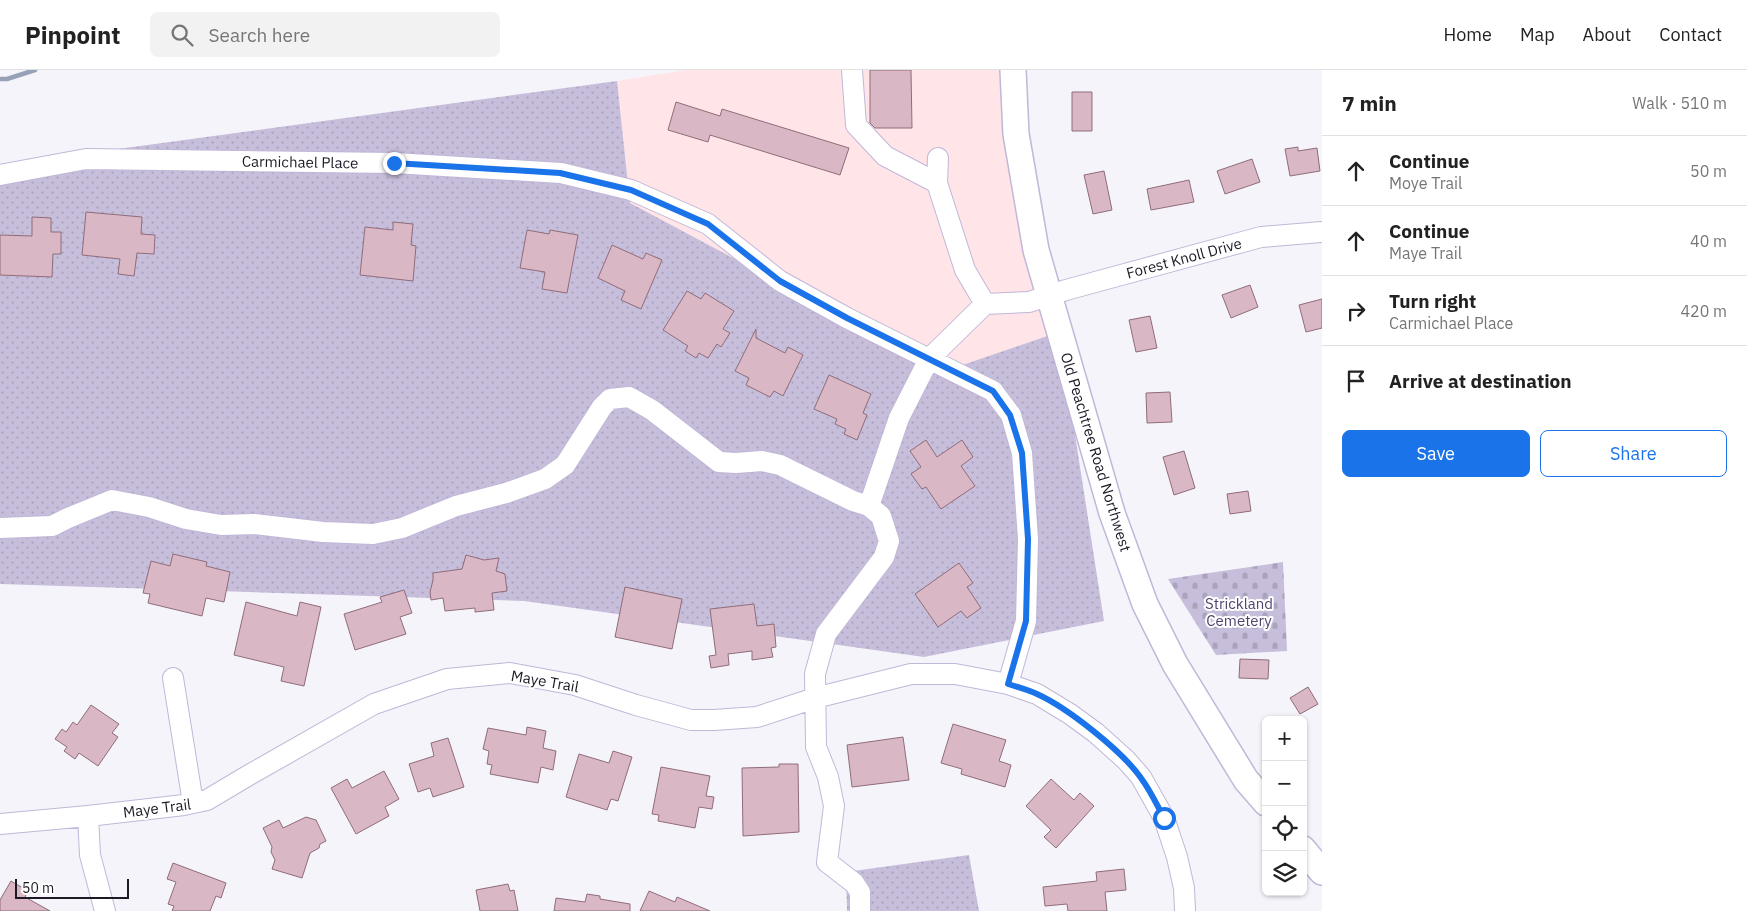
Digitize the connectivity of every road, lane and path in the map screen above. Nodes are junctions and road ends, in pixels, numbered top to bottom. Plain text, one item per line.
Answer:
1 (852, 70) edge
2 (1013, 70) edge
3 (938, 158) dead end
4 (0, 175) edge
5 (937, 183) junction
6 (1322, 232) edge
7 (1048, 296) junction
8 (985, 304) junction
9 (929, 359) junction
10 (869, 506) junction
11 (0, 528) edge
12 (173, 678) dead end
13 (1008, 684) junction
14 (815, 698) junction
15 (1262, 798) edge
16 (193, 803) junction
17 (88, 816) junction
18 (0, 824) edge
19 (1305, 851) edge
20 (1321, 870) edge
21 (105, 911) edge
22 (860, 911) edge
23 (1184, 911) edge

1 - 5 street
2 - 7 main road, Old Peachtree Road Northwest
3 - 5 street
4 - 9 street, Carmichael Place
5 - 8 street
6 - 7 street, Forest Knoll Drive
7 - 8 street, Forest Knoll Drive
7 - 15 main road, Old Peachtree Road Northwest
8 - 9 street
9 - 10 street
9 - 13 street, Carmichael Place
10 - 11 street
10 - 14 street
12 - 16 street
13 - 14 street, Maye Trail
13 - 23 street, Maye Trail
14 - 16 street, Maye Trail
14 - 22 street
16 - 17 street, Maye Trail
17 - 18 street, Maye Trail
17 - 21 street
19 - 20 main road

